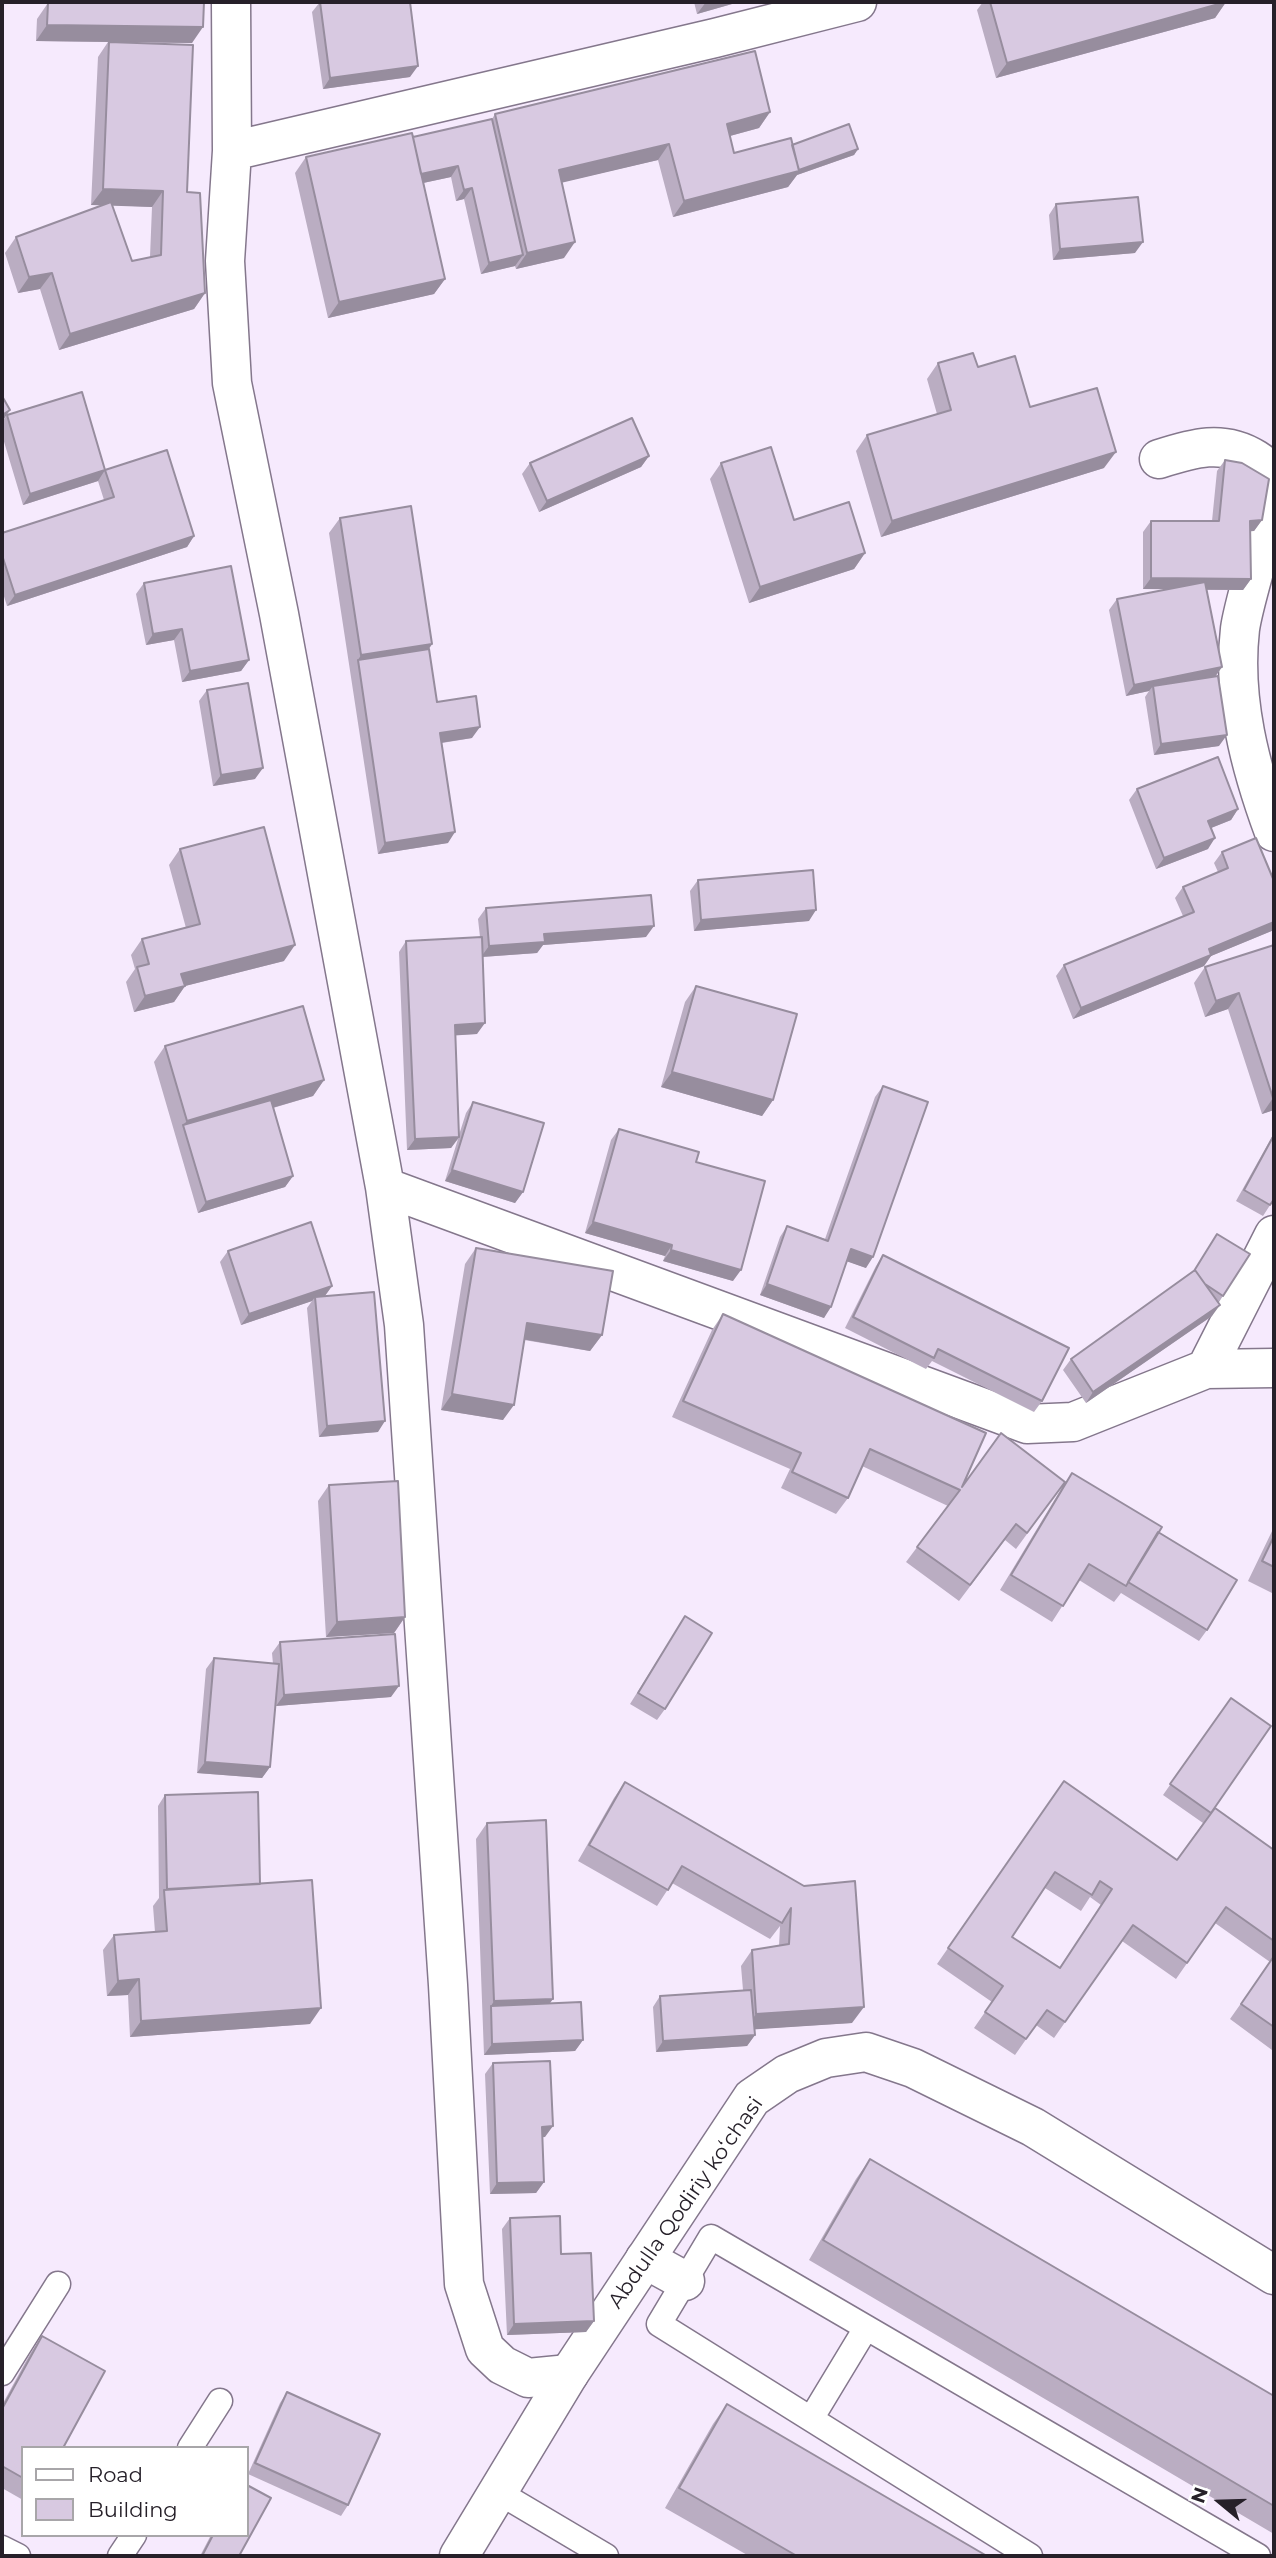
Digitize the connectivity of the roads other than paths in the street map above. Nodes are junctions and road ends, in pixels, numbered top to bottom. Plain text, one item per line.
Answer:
1 (232, 2) edge
2 (857, 2) edge
3 (232, 151) junction
4 (1159, 459) dead end
5 (1274, 832) edge
6 (385, 1187) junction
7 (1274, 1235) edge
8 (1274, 1368) edge
9 (1206, 1369) junction
10 (645, 2259) junction
11 (1274, 2275) edge
12 (685, 2281) junction
13 (58, 2284) dead end
14 (866, 2328) junction
15 (2, 2373) edge
16 (569, 2374) junction
17 (220, 2401) dead end
18 (811, 2419) junction
19 (191, 2446) edge
20 (498, 2492) junction
21 (133, 2537) edge
22 (2, 2548) edge
23 (18, 2556) edge
24 (120, 2556) edge
25 (459, 2556) edge
26 (606, 2556) edge
27 (1030, 2556) edge
28 (1258, 2556) edge

1 - 3 street
2 - 3 street
3 - 6 street
4 - 5 street
6 - 9 street
6 - 16 street
7 - 9 street
8 - 9 street
10 - 11 street, Abdulla Qodiriy koʻchasi
10 - 12 street
10 - 16 street, Abdulla Qodiriy koʻchasi
12 - 14 lane
12 - 18 lane
13 - 15 lane
14 - 18 lane
14 - 28 lane
16 - 20 street, Abdulla Qodiriy koʻchasi
17 - 19 lane
18 - 27 lane
20 - 25 street, Abdulla Qodiriy koʻchasi
20 - 26 lane
21 - 24 lane
22 - 23 lane

